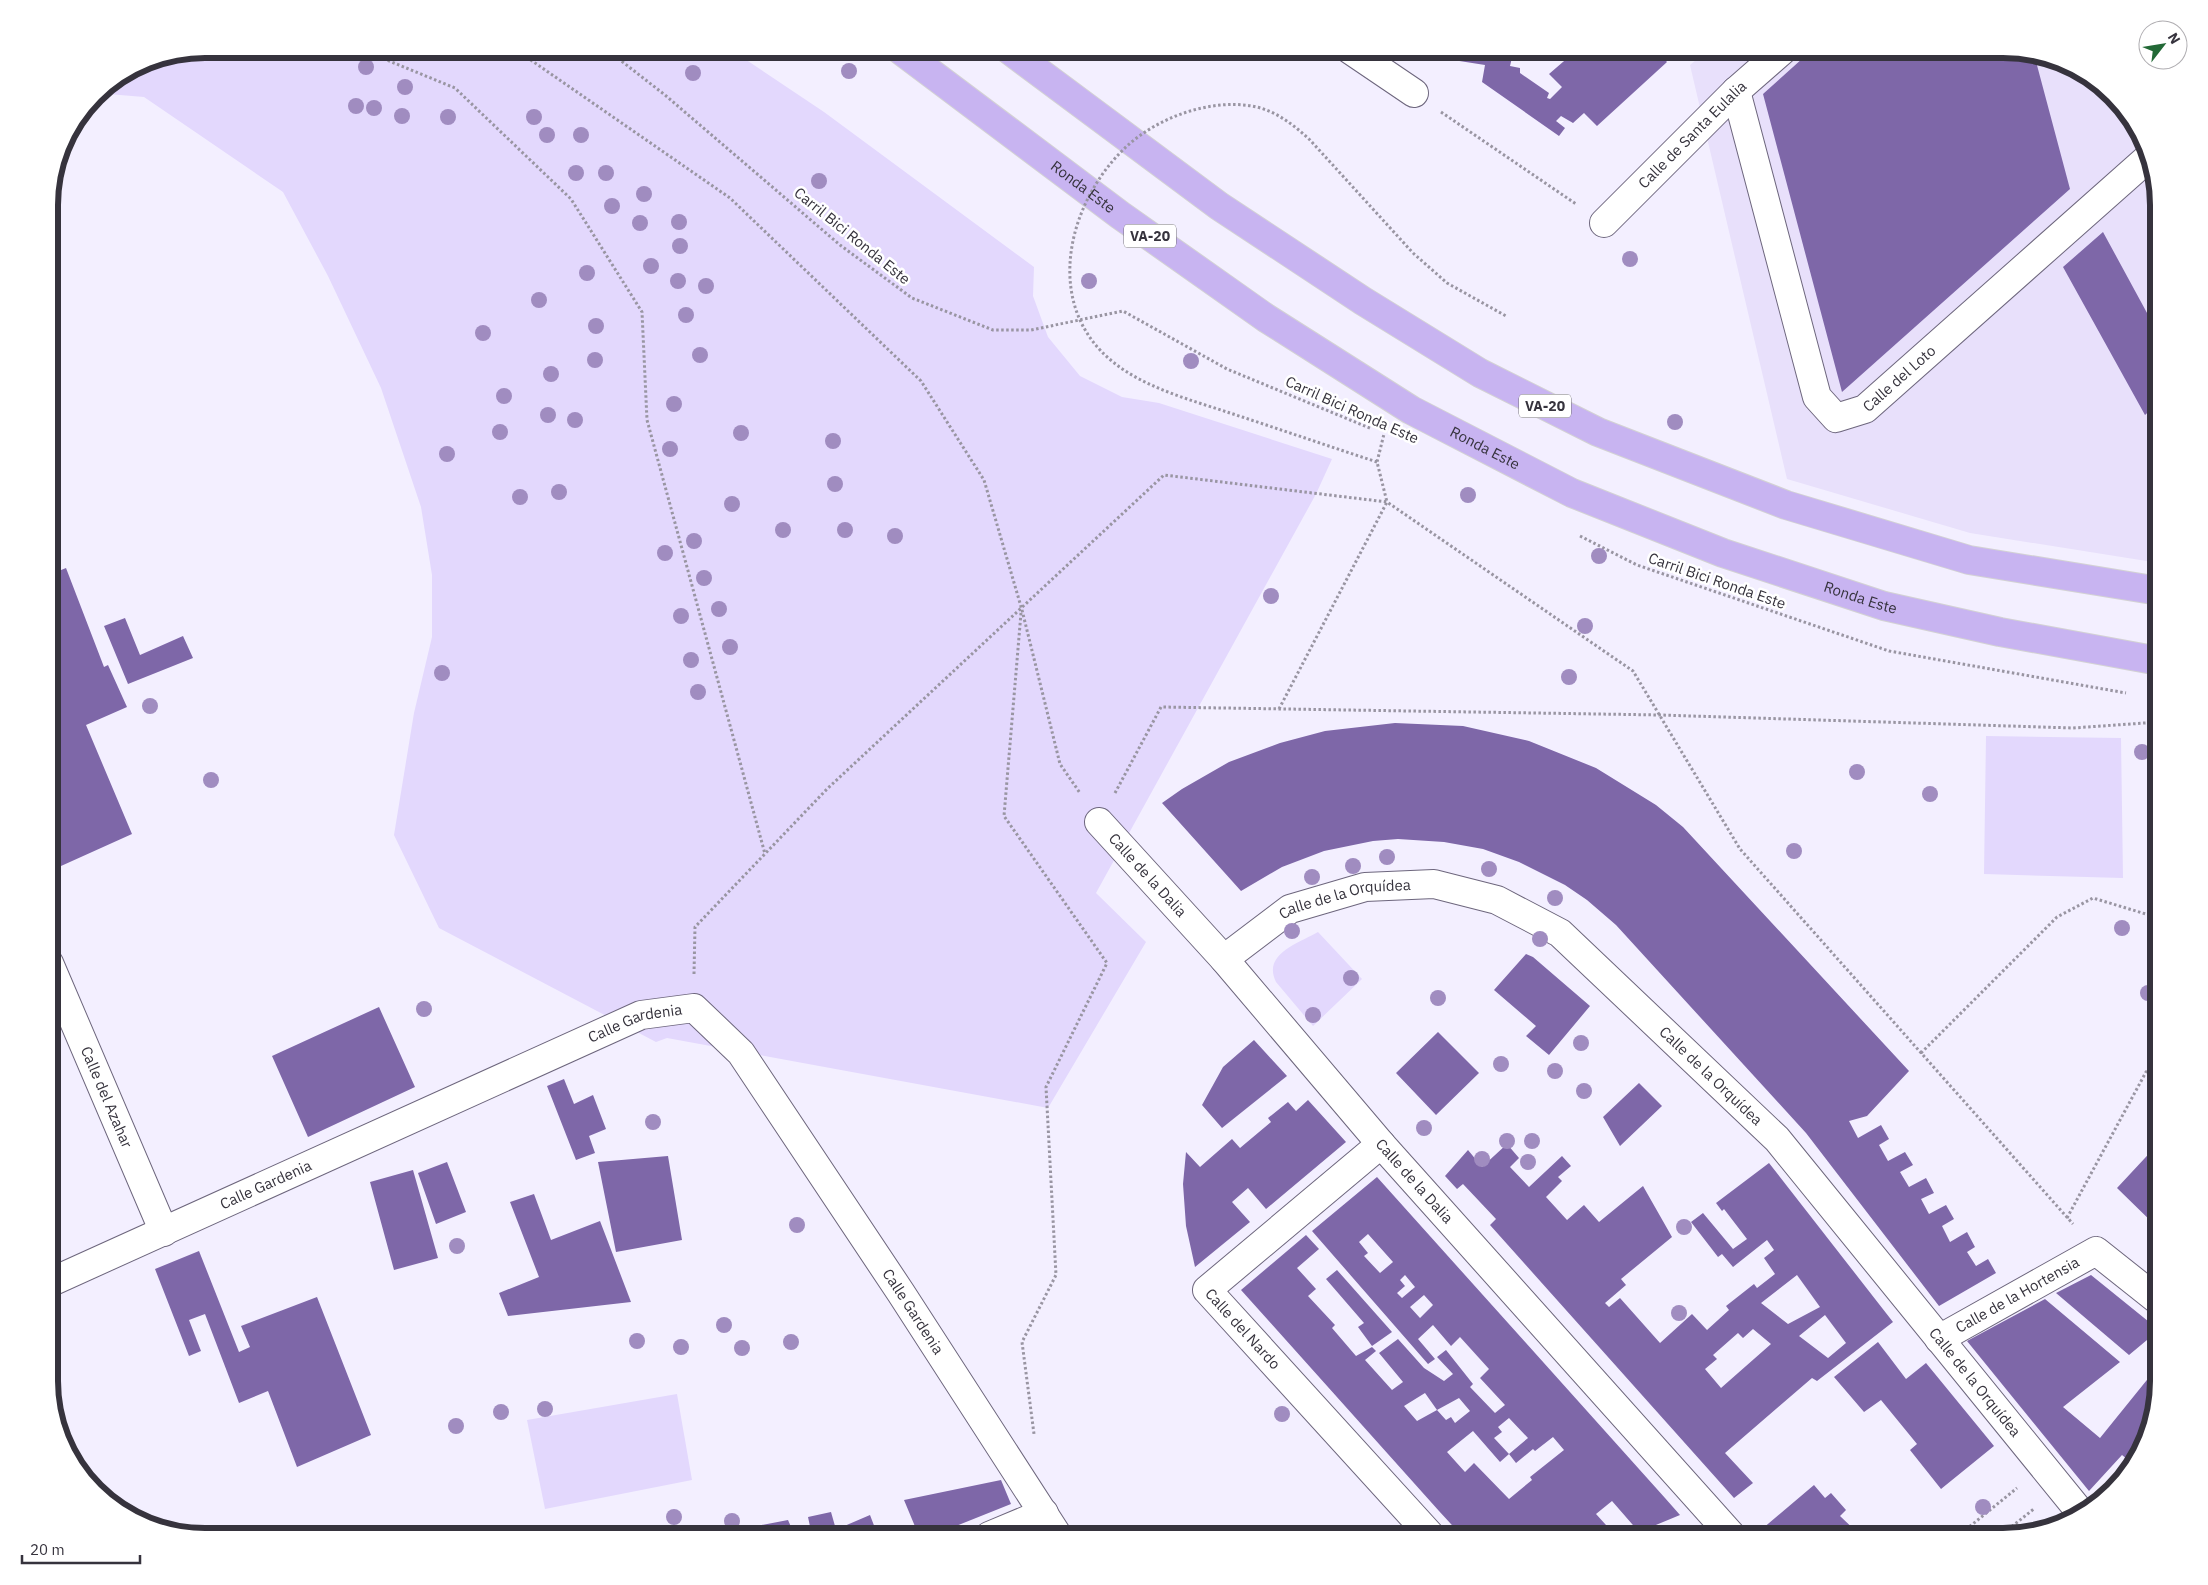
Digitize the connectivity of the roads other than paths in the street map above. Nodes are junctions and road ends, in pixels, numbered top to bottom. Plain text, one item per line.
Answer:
1 (911, 58) edge
2 (1020, 58) edge
3 (1363, 58) edge
4 (1774, 58) edge
5 (1736, 91) junction
6 (1414, 93) road end
7 (2144, 162) edge
8 (1604, 223) road end
9 (2150, 590) edge
10 (2150, 659) edge
11 (1100, 822) road end
12 (1224, 959) junction
13 (58, 984) edge
14 (1381, 1144) junction
15 (164, 1232) junction
16 (58, 1279) edge
17 (2150, 1294) edge
18 (1939, 1339) junction
19 (2077, 1508) edge
20 (1044, 1513) junction
21 (1008, 1528) edge
22 (1053, 1528) edge
23 (1423, 1528) edge
24 (1719, 1528) edge

1 - 10 highway, Ronda Este / VA-20
2 - 9 highway, VA-20
3 - 6 street
4 - 5 street, Calle de Santa Eulalia
5 - 7 street, Calle del Loto
5 - 8 street, Calle de Santa Eulalia
11 - 12 street, Calle de la Dalia
12 - 14 street, Calle de la Dalia
12 - 18 street, Calle de la Orquídea
13 - 15 street, Calle del Azahar
14 - 23 street, Calle del Nardo
14 - 24 street, Calle de la Dalia
15 - 16 street, Calle Gardenia
15 - 20 street, Calle Gardenia
17 - 18 street, Calle de la Hortensia
18 - 19 street, Calle de la Orquídea
20 - 21 street
20 - 22 street, Calle Gardenia

